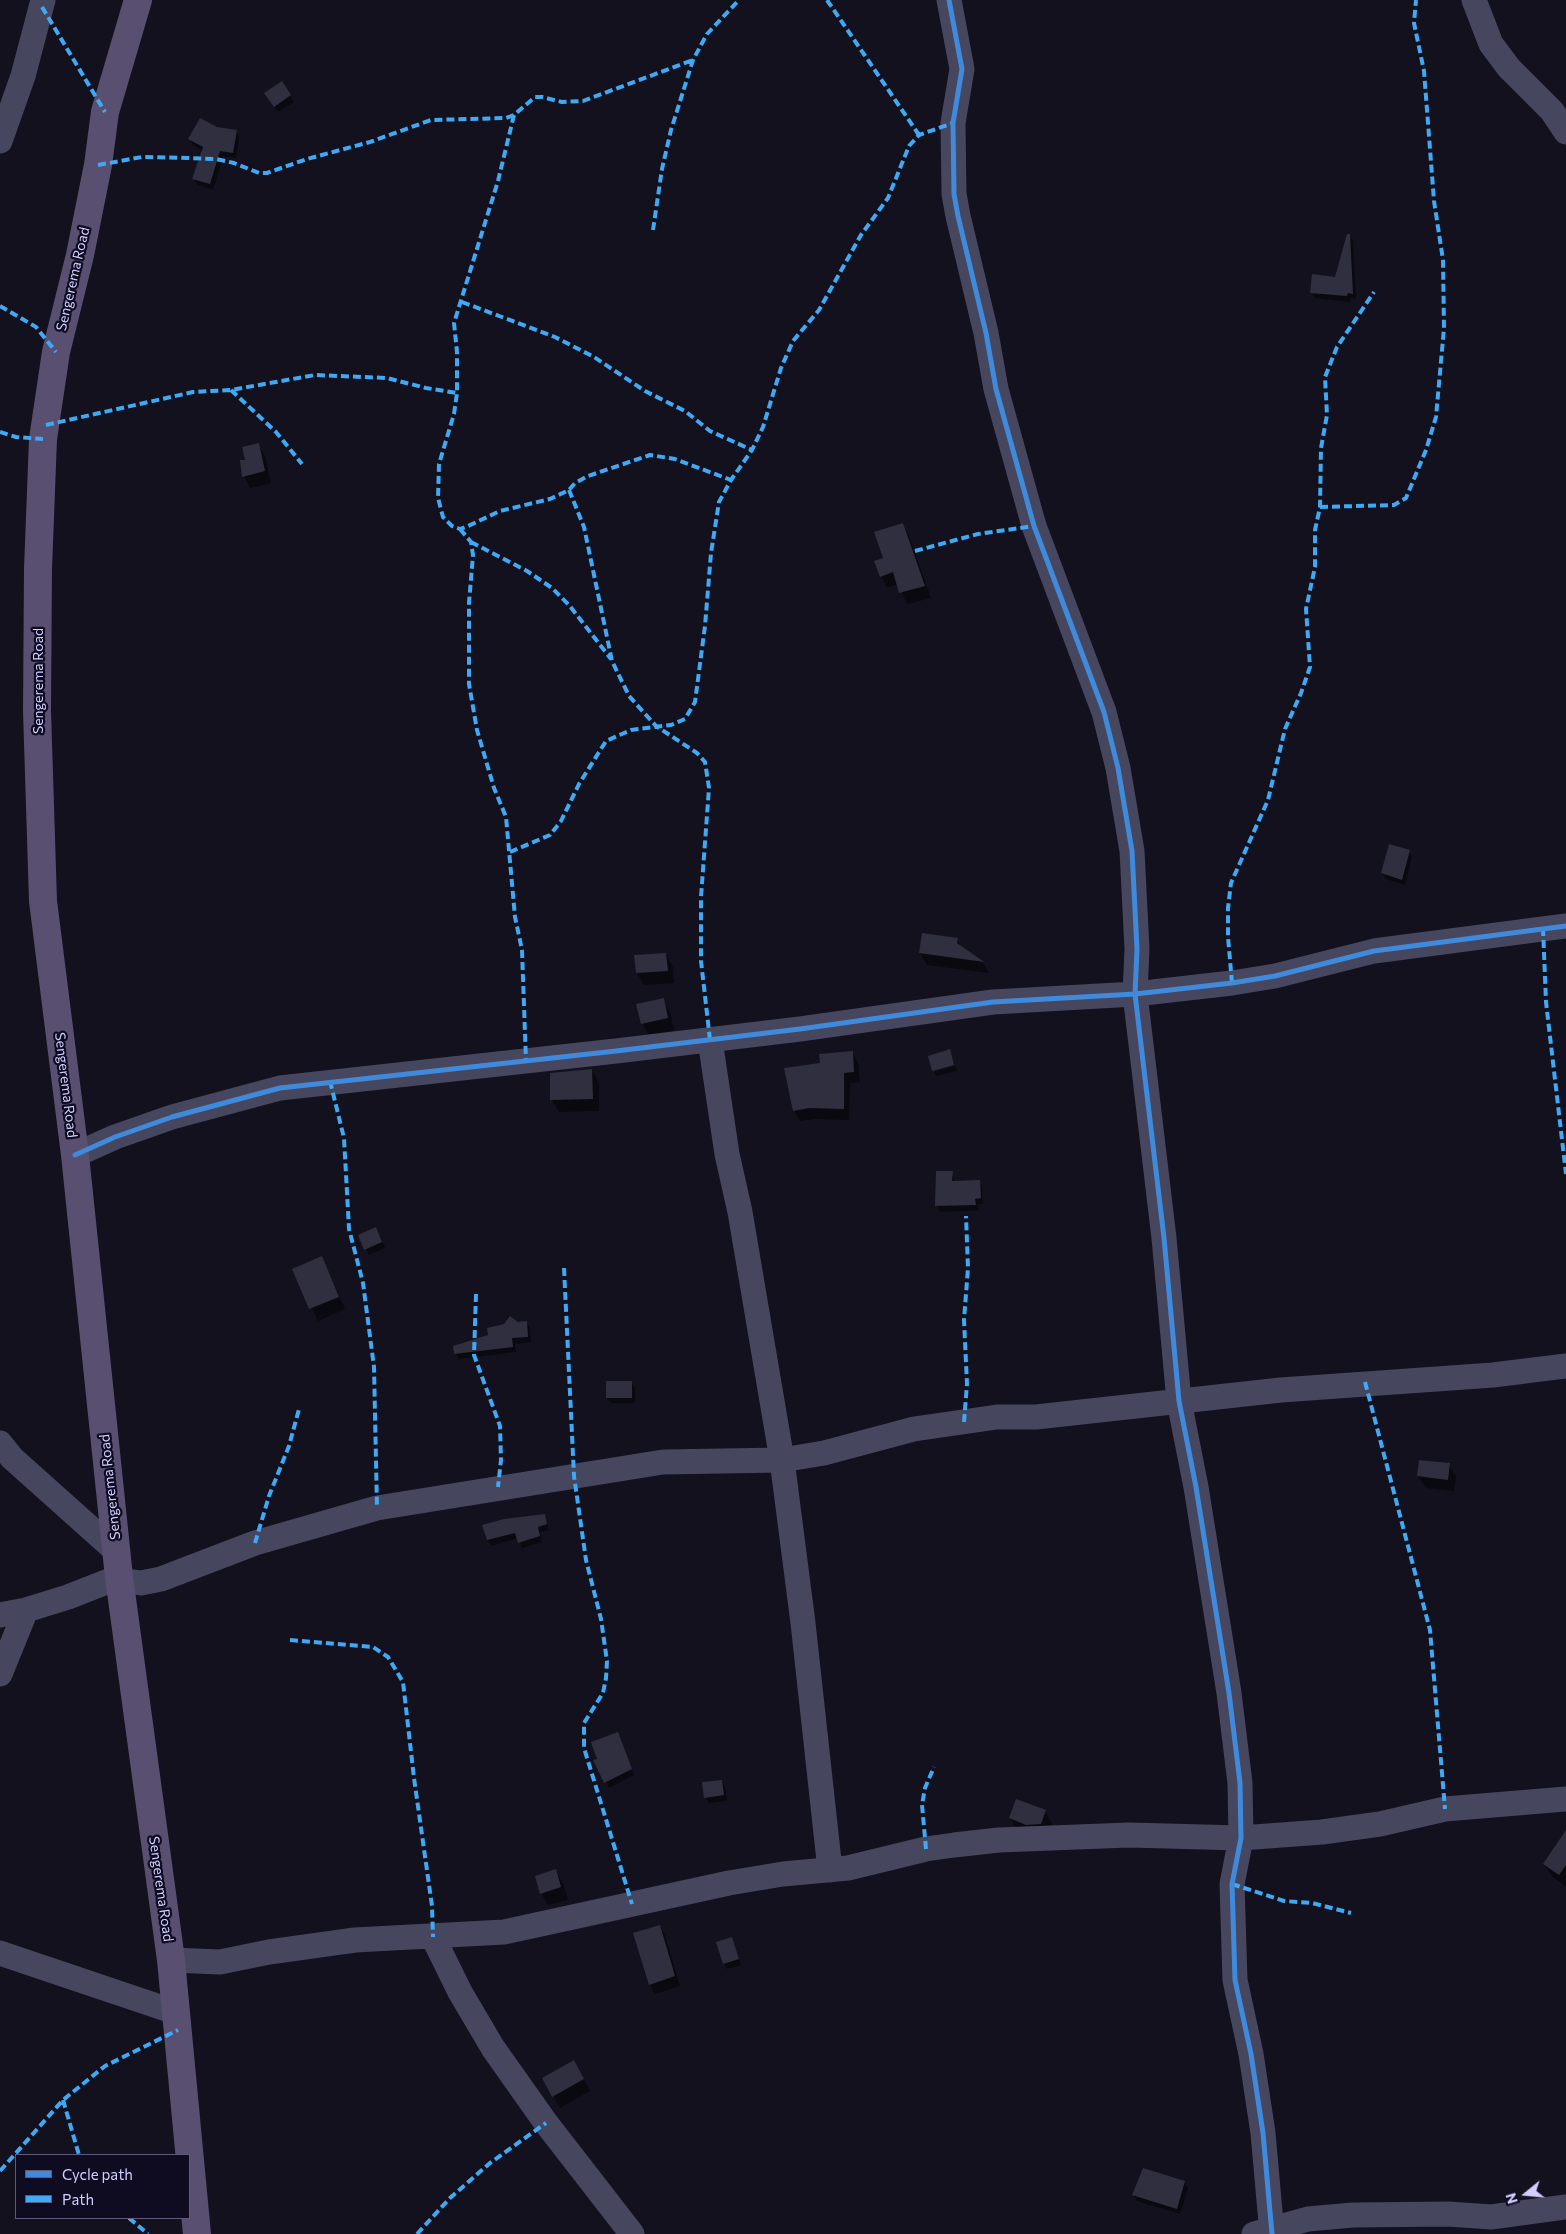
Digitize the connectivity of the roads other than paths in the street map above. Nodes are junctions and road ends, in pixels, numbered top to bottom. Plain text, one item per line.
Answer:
1 (43, 0) edge
2 (138, 0) edge
3 (949, 0) edge
4 (1474, 0) edge
5 (1566, 132) edge
6 (0, 141) edge
7 (1566, 926) edge
8 (1134, 994) junction
9 (710, 1040) junction
10 (74, 1155) junction
11 (1566, 1366) edge
12 (1179, 1401) junction
13 (0, 1443) edge
14 (782, 1460) junction
15 (119, 1569) junction
16 (26, 1610) junction
17 (0, 1615) edge
18 (0, 1674) edge
19 (1566, 1799) edge
20 (1241, 1838) junction
21 (830, 1870) junction
22 (433, 1937) junction
23 (0, 1953) edge
24 (171, 1960) junction
25 (174, 2012) junction
26 (189, 2154) edge
27 (190, 2166) edge
28 (1566, 2207) edge
29 (1266, 2232) edge
30 (197, 2234) edge
31 (632, 2234) edge

1 - 6 street
2 - 10 main road, Sengerema Road
3 - 8 street
4 - 5 street
7 - 8 street
8 - 9 street
8 - 12 street
9 - 10 street
9 - 14 street
10 - 15 main road, Sengerema Road
11 - 12 street
12 - 14 street
12 - 20 street
13 - 15 street
14 - 15 street
14 - 21 street
15 - 16 street
15 - 24 main road, Sengerema Road
16 - 17 street
16 - 18 street
19 - 20 street
20 - 21 street
20 - 29 street
21 - 22 street
22 - 24 street
22 - 31 street
23 - 25 street
24 - 25 main road, Sengerema Road
25 - 26 main road, Sengerema Road
27 - 30 main road, Sengerema Road
28 - 29 street

